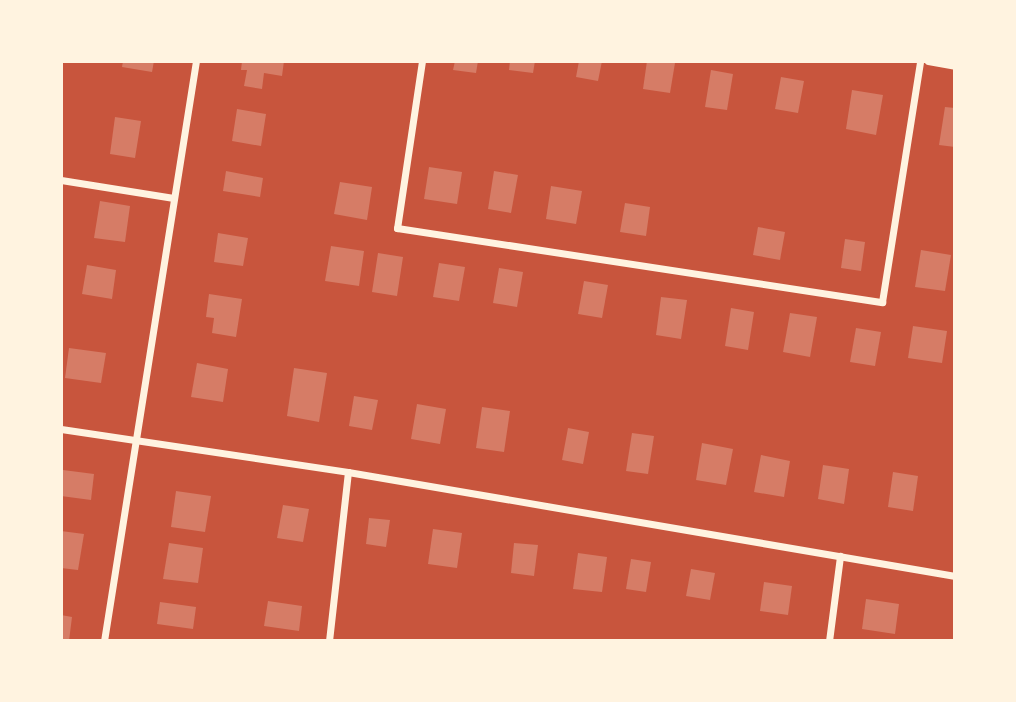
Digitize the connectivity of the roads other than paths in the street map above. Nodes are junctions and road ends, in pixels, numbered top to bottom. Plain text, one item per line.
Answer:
1 (196, 61) edge
2 (422, 61) edge
3 (920, 61) edge
4 (928, 61) edge
5 (955, 66) edge
6 (61, 180) edge
7 (174, 198) junction
8 (61, 429) edge
9 (134, 440) junction
10 (348, 472) junction
11 (840, 556) junction
12 (955, 576) edge
13 (104, 641) edge
14 (329, 641) edge
15 (829, 641) edge

1 - 7 street
2 - 3 street
4 - 5 street
6 - 7 street
7 - 9 street
8 - 9 street
9 - 10 street
9 - 13 street
10 - 11 street
10 - 14 street
11 - 12 street
11 - 15 street

